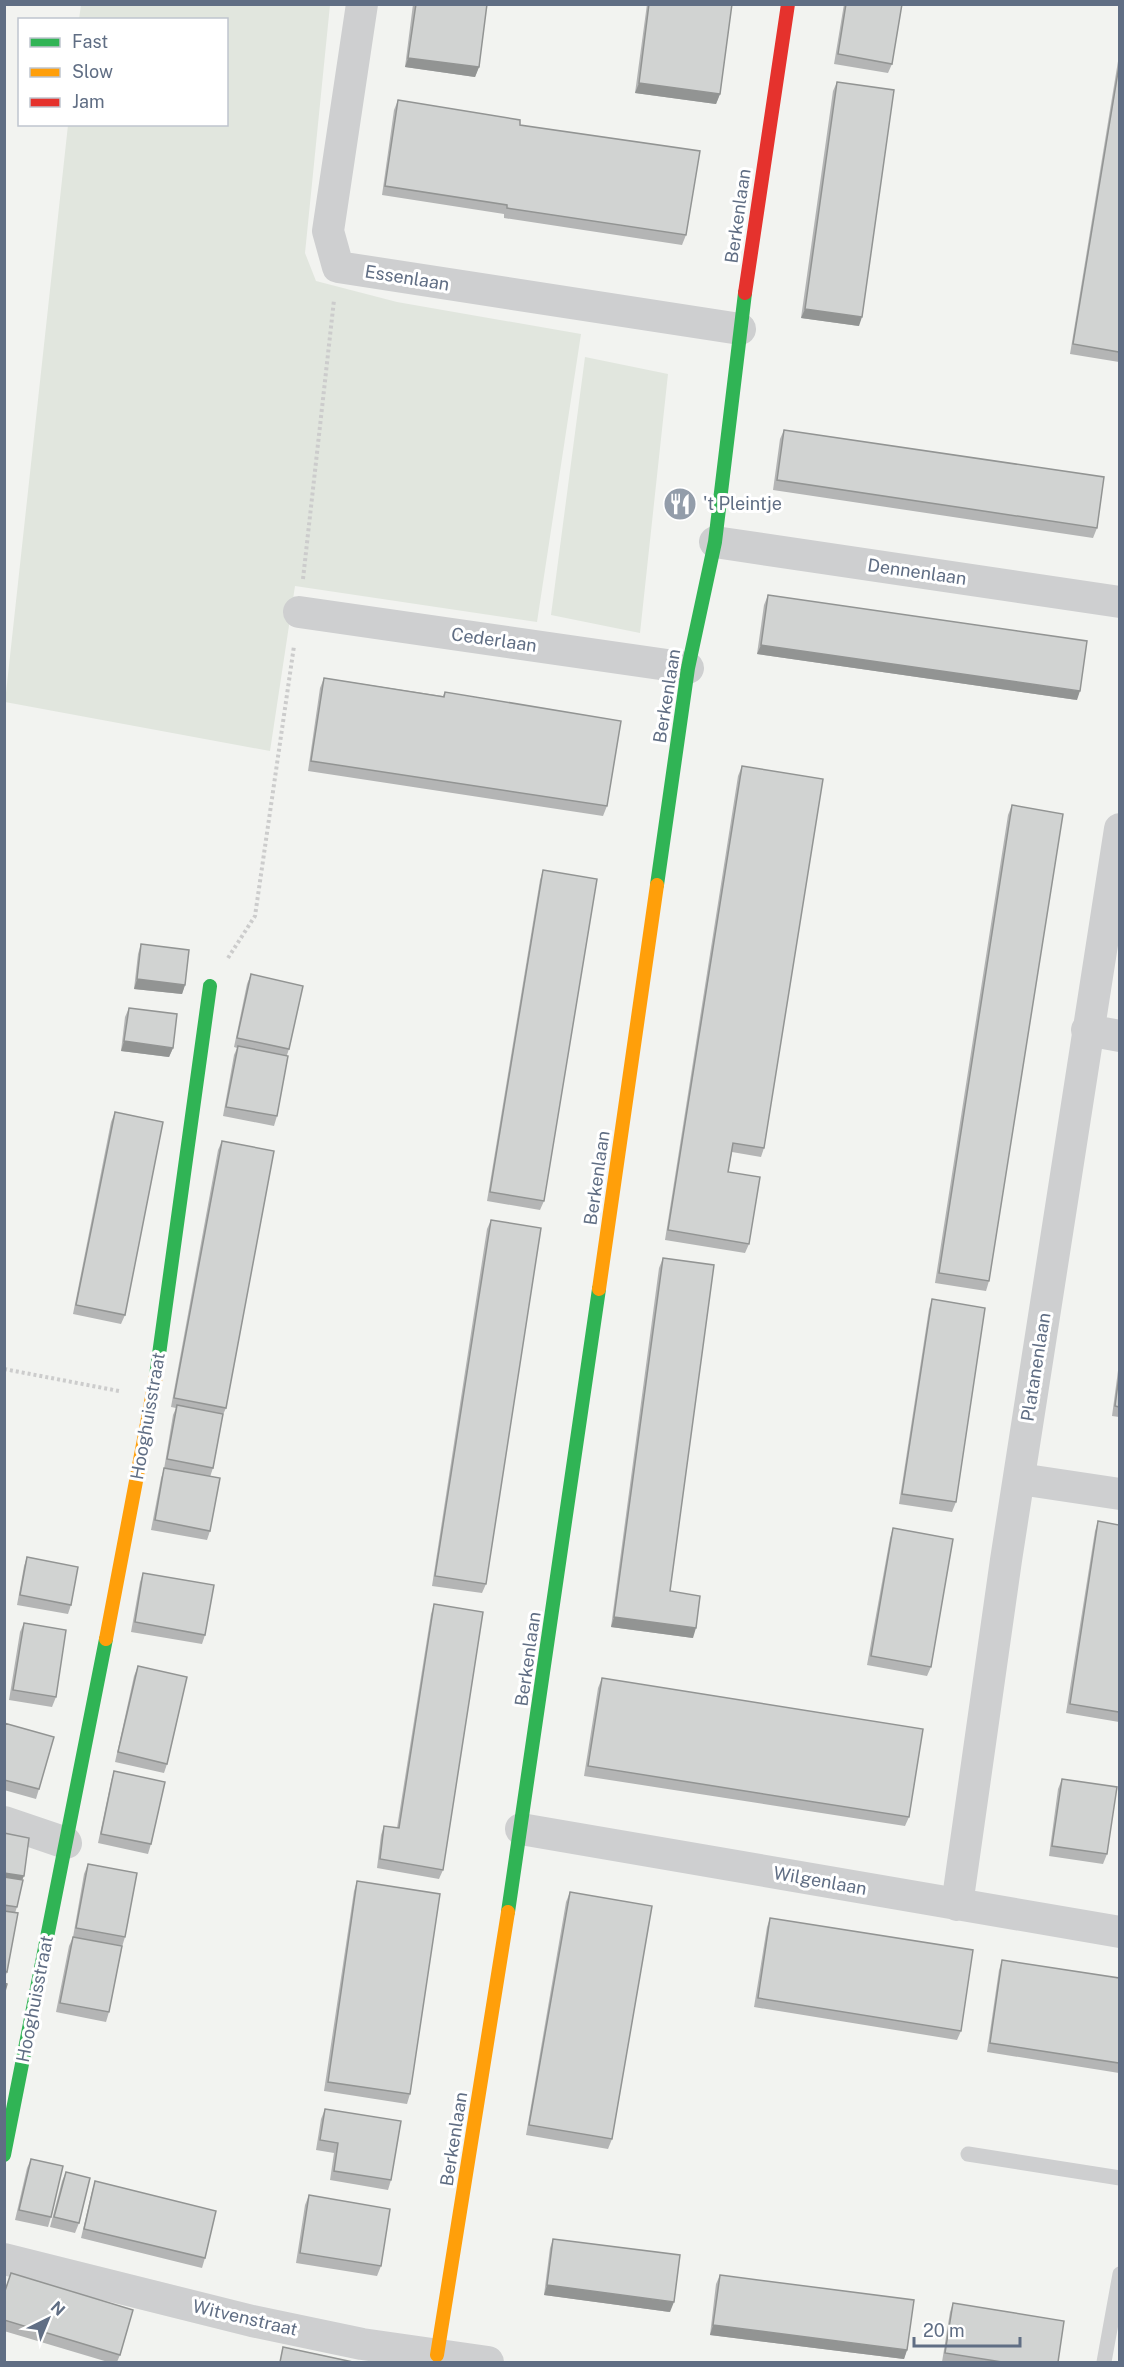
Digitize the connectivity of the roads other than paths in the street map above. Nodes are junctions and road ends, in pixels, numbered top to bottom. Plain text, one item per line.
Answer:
1 (362, 4) edge
2 (788, 4) edge
3 (740, 329) junction
4 (715, 542) junction
5 (1119, 602) edge
6 (299, 612) road end
7 (688, 668) junction
8 (1119, 829) edge
9 (210, 986) road end
10 (1087, 1030) junction
11 (1119, 1036) edge
12 (1020, 1479) junction
13 (1119, 1494) edge
14 (4, 1822) edge
15 (521, 1829) junction
16 (66, 1843) junction
17 (957, 1905) junction
18 (1119, 1932) edge
19 (968, 2154) dead end
20 (4, 2155) edge
21 (1119, 2178) edge
22 (4, 2259) edge
23 (1119, 2274) edge
24 (437, 2355) junction
25 (488, 2362) edge
26 (1104, 2362) edge

1 - 3 street, Essenlaan
2 - 3 street, Berkenlaan
3 - 4 street, Berkenlaan
4 - 5 street, Dennenlaan
4 - 7 street, Berkenlaan
6 - 7 street, Cederlaan
7 - 15 street, Berkenlaan
8 - 10 street, Platanenlaan
9 - 16 street, Hooghuisstraat
10 - 11 street
10 - 12 street, Platanenlaan
12 - 13 street
12 - 17 street, Platanenlaan
14 - 16 street
15 - 17 street, Wilgenlaan
15 - 24 street, Berkenlaan
16 - 20 street, Hooghuisstraat
17 - 18 street, Wilgenlaan
19 - 21 lane
22 - 24 street, Witvenstraat
23 - 26 lane
24 - 25 street, Witvenstraat

